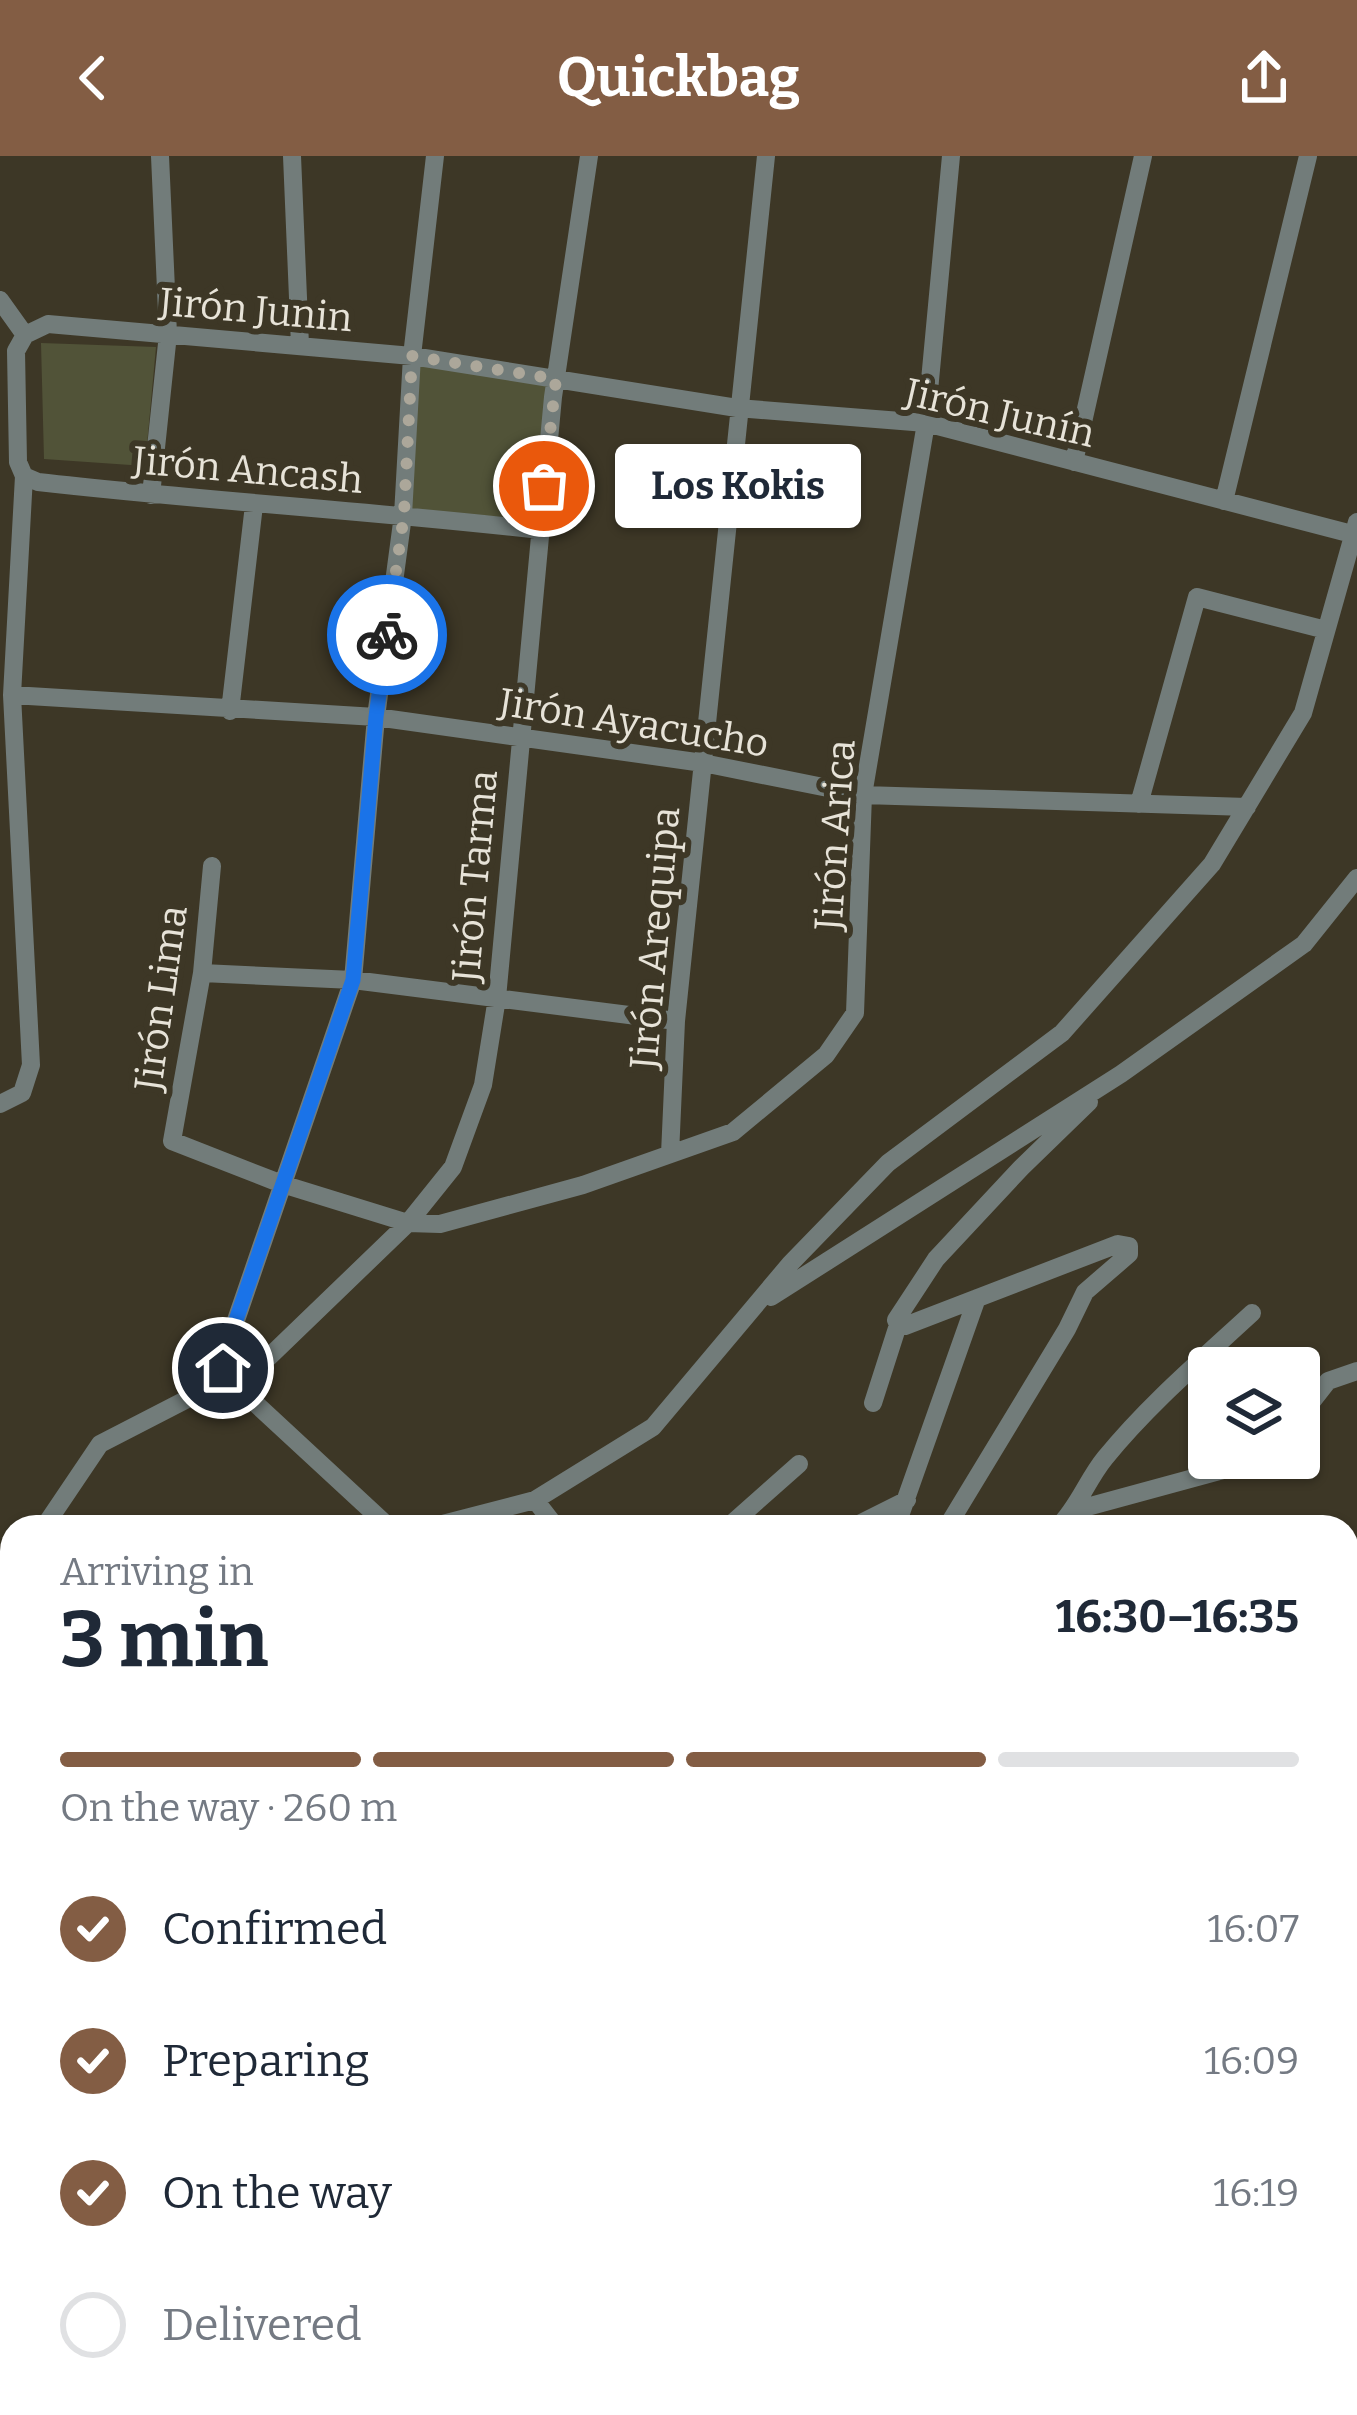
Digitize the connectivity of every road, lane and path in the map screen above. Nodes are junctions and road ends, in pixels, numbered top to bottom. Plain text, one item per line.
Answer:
1 (160, 156) edge
2 (292, 156) edge
3 (435, 156) edge
4 (589, 156) edge
5 (766, 156) edge
6 (951, 156) edge
7 (1143, 156) edge
8 (1308, 156) edge
9 (0, 300) edge
10 (168, 334) junction
11 (25, 335) junction
12 (300, 345) junction
13 (412, 356) junction
14 (556, 379) junction
15 (737, 408) junction
16 (926, 423) junction
17 (1074, 462) junction
18 (24, 476) junction
19 (151, 495) junction
20 (1225, 501) junction
21 (254, 506) junction
22 (404, 514) junction
23 (1354, 528) edge
24 (540, 530) junction
25 (1326, 630) junction
26 (12, 694) junction
27 (230, 711) junction
28 (376, 717) junction
29 (519, 737) junction
30 (704, 763) junction
31 (863, 795) junction
32 (1139, 804) junction
33 (1247, 807) junction
34 (212, 866) dead end
35 (1357, 878) edge
36 (202, 973) junction
37 (353, 980) junction
38 (497, 998) junction
39 (676, 1021) junction
40 (1096, 1090) junction
41 (0, 1104) edge
42 (670, 1154) junction
43 (282, 1184) junction
44 (407, 1223) junction
45 (977, 1298) junction
46 (752, 1309) junction
47 (1252, 1313) dead end
48 (898, 1325) junction
49 (1357, 1371) edge
50 (230, 1378) junction
51 (1320, 1391) edge
52 (873, 1403) dead end
53 (799, 1464) dead end
54 (1190, 1479) edge
55 (535, 1500) junction
56 (907, 1500) junction
57 (1076, 1510) junction
58 (52, 1515) edge
59 (376, 1515) edge
60 (477, 1515) edge
61 (547, 1515) edge
62 (742, 1515) edge
63 (877, 1515) edge
64 (901, 1515) edge
65 (954, 1515) edge
66 (1071, 1515) edge

1 - 10 street
2 - 12 street
3 - 13 street
4 - 14 street, Jirón Tarma
5 - 15 street, Jirón Arequipa
6 - 16 street, Jirón Arica
7 - 17 street
8 - 20 street
9 - 11 street
10 - 11 street, Jirón Junin
10 - 12 street, Jirón Junin
10 - 19 street
11 - 18 street
12 - 13 street, Jirón Junin
13 - 14 street, Jirón Junin
13 - 22 street
14 - 15 street, Jirón Junín
14 - 24 street, Jirón Tarma
15 - 16 street, Jirón Junín
15 - 30 street, Jirón Arequipa
16 - 17 street, Jirón Junín
16 - 31 street, Jirón Arica
17 - 20 street, Jirón Junín
18 - 19 street, Jirón Ancash
18 - 26 street
19 - 21 street, Jirón Ancash
20 - 23 street, Jirón Junín
21 - 22 street, Jirón Ancash
21 - 27 street
22 - 24 street, Jirón Ancash
22 - 28 street
23 - 25 street
24 - 29 street, Jirón Tarma
25 - 32 street
25 - 33 street
26 - 27 street, Jirón Ayacucho
26 - 41 street
27 - 28 street, Jirón Ayacucho
28 - 29 street, Jirón Ayacucho
28 - 37 street
29 - 30 street, Jirón Ayacucho
29 - 38 street, Jirón Tarma
30 - 31 street, Jirón Ayacucho
30 - 39 street, Jirón Arequipa
31 - 32 street, Jirón Ayacucho
31 - 42 street, Jirón Arica
32 - 33 street, Jirón Ayacucho
33 - 46 street
34 - 36 street, Jirón Lima
35 - 40 street
36 - 37 street
36 - 43 street, Jirón Lima
37 - 38 street
37 - 43 street
38 - 39 street
38 - 44 street, Jirón Tarma
39 - 42 street, Jirón Arequipa
40 - 46 street
40 - 48 street
42 - 44 street, Jirón Arica
43 - 44 street
43 - 50 street
44 - 50 street, Jirón Tarma
45 - 48 street
45 - 56 street
45 - 65 street
46 - 55 street
47 - 57 street
48 - 52 street
49 - 51 street
50 - 58 street, Jirón Tarma
50 - 59 street
53 - 62 street
54 - 57 street
55 - 60 street
55 - 61 street
56 - 63 street
56 - 64 street
57 - 66 street

